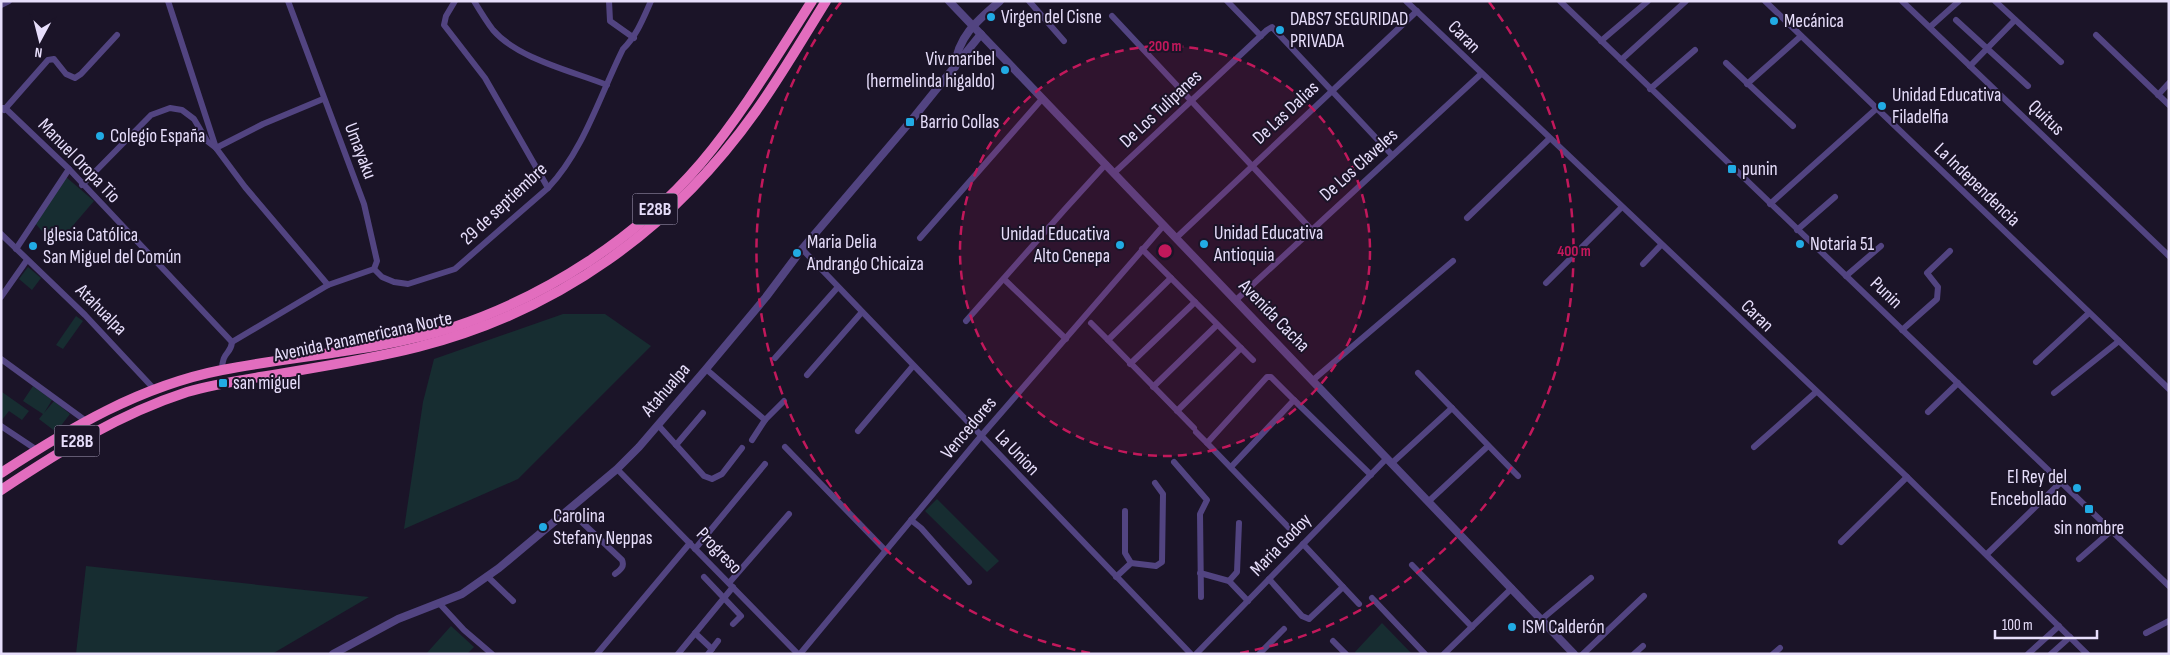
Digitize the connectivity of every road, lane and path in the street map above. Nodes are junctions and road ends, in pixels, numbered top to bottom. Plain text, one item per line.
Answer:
1 (9, 1) edge
2 (168, 1) edge
3 (288, 1) edge
4 (455, 1) edge
5 (474, 1) edge
6 (609, 1) edge
7 (651, 1) edge
8 (812, 1) edge
9 (826, 1) edge
10 (949, 1) edge
11 (1000, 1) edge
12 (1030, 1) edge
13 (1227, 1) edge
14 (1406, 1) edge
15 (1560, 1) edge
16 (1648, 1) edge
17 (1765, 1) edge
18 (1902, 1) edge
19 (1959, 1) edge
20 (1995, 1) edge
21 (1686, 2) edge
22 (1, 5) edge
23 (1417, 11) junction
24 (1112, 16) dead end
25 (1956, 20) dead end
26 (2015, 20) junction
27 (973, 25) junction
28 (1930, 27) junction
29 (981, 34) junction
30 (117, 35) dead end
31 (1261, 36) junction
32 (1801, 36) junction
33 (2096, 36) dead end
34 (634, 38) junction
35 (1064, 41) dead end
36 (1601, 41) junction
37 (1987, 49) junction
38 (1696, 50) dead end
39 (1621, 60) junction
40 (2061, 62) dead end
41 (1726, 64) dead end
42 (1970, 66) junction
43 (955, 68) junction
44 (1481, 74) junction
45 (2169, 83) edge
46 (606, 84) junction
47 (1747, 84) junction
48 (2028, 86) dead end
49 (1650, 89) junction
50 (1332, 91) junction
51 (2158, 95) junction
52 (323, 99) junction
53 (1042, 99) junction
54 (1191, 100) junction
55 (2169, 105) edge
56 (1876, 109) junction
57 (3, 110) edge
58 (1793, 126) dead end
59 (1549, 139) junction
60 (216, 148) junction
61 (1392, 156) junction
62 (1106, 164) junction
63 (1252, 166) junction
64 (68, 169) junction
65 (1114, 173) junction
66 (82, 185) junction
67 (548, 188) junction
68 (1835, 197) dead end
69 (1770, 204) junction
70 (1621, 208) junction
71 (1467, 218) dead end
72 (1164, 225) junction
73 (1311, 229) junction
74 (1797, 230) junction
75 (1, 234) edge
76 (920, 238) dead end
77 (1176, 238) junction
78 (1660, 245) junction
79 (1881, 246) dead end
80 (16, 249) junction
81 (802, 249) junction
82 (1142, 249) junction
83 (1950, 251) dead end
84 (2169, 256) edge
85 (27, 260) junction
86 (1453, 262) dead end
87 (1643, 264) dead end
88 (374, 269) junction
89 (1846, 276) junction
90 (1171, 278) junction
91 (1006, 281) dead end
92 (1546, 283) dead end
93 (328, 285) junction
94 (838, 287) junction
95 (1, 297) edge
96 (1236, 300) junction
97 (1195, 302) junction
98 (862, 312) junction
99 (2089, 313) junction
100 (966, 321) dead end
101 (1092, 323) dead end
102 (1218, 325) junction
103 (1902, 330) junction
104 (1066, 339) junction
105 (1108, 340) junction
106 (2118, 341) junction
107 (232, 342) junction
108 (1240, 348) junction
109 (775, 358) dead end
110 (1, 359) edge
111 (1253, 360) dead end
112 (2036, 362) dead end
113 (1130, 364) junction
114 (913, 366) junction
115 (706, 369) junction
116 (222, 370) junction
117 (1418, 373) dead end
118 (807, 375) dead end
119 (1313, 380) junction
120 (1958, 383) junction
121 (1153, 387) junction
122 (2169, 389) edge
123 (155, 390) junction
124 (1816, 392) junction
125 (2054, 394) dead end
126 (1294, 400) junction
127 (784, 401) dead end
128 (1452, 408) junction
129 (1177, 411) junction
130 (1928, 412) dead end
131 (703, 413) dead end
132 (765, 420) junction
133 (86, 421) junction
134 (658, 425) junction
135 (1, 426) edge
136 (858, 431) dead end
137 (981, 436) junction
138 (752, 440) dead end
139 (1207, 443) junction
140 (676, 445) junction
141 (1488, 446) junction
142 (785, 447) dead end
143 (1754, 447) dead end
144 (742, 448) dead end
145 (36, 450) junction
146 (1390, 460) junction
147 (1174, 462) dead end
148 (765, 464) dead end
149 (1231, 466) junction
150 (617, 470) junction
151 (1, 473) edge
152 (1371, 475) junction
153 (1518, 476) dead end
154 (1907, 477) junction
155 (2061, 482) junction
156 (1155, 483) dead end
157 (1, 490) edge
158 (1429, 501) junction
159 (568, 510) junction
160 (1125, 511) dead end
161 (789, 514) dead end
162 (911, 520) junction
163 (1239, 523) dead end
164 (2111, 531) junction
165 (1293, 532) dead end
166 (1841, 542) dead end
167 (1303, 544) junction
168 (693, 546) junction
169 (886, 551) junction
170 (1987, 554) junction
171 (2079, 559) dead end
172 (1131, 563) junction
173 (1412, 564) dead end
174 (1200, 573) junction
175 (615, 574) dead end
176 (487, 576) junction
177 (704, 577) dead end
178 (1116, 577) junction
179 (1591, 578) dead end
180 (1269, 579) junction
181 (1229, 581) junction
182 (969, 582) dead end
183 (731, 585) junction
184 (2169, 586) edge
185 (1343, 587) junction
186 (1512, 588) junction
187 (1644, 596) dead end
188 (1201, 597) dead end
189 (724, 598) junction
190 (1372, 598) dead end
191 (513, 601) dead end
192 (1248, 601) junction
193 (439, 603) junction
194 (1359, 604) dead end
195 (1542, 620) junction
196 (2169, 621) edge
197 (733, 624) dead end
198 (2059, 626) junction
199 (1472, 627) junction
200 (1284, 629) dead end
201 (695, 633) junction
202 (2146, 633) dead end
203 (2070, 637) junction
204 (718, 641) dead end
205 (1333, 641) dead end
206 (1643, 646) dead end
207 (1780, 648) dead end
208 (710, 651) edge
209 (333, 654) edge
210 (492, 654) edge
211 (596, 654) edge
212 (678, 654) edge
213 (799, 654) edge
214 (1191, 654) edge
215 (1196, 654) edge
216 (1259, 654) edge
217 (1346, 654) edge
218 (1425, 654) edge
219 (1444, 654) edge
220 (1574, 654) edge
221 (1583, 654) edge
222 (1634, 654) edge
223 (1773, 654) edge
224 (2028, 654) edge
225 (2051, 654) edge
226 (2087, 654) edge

1 - 22 street
2 - 60 street
3 - 52 street, Umayaku
4 - 67 street
5 - 46 street
6 - 34 street
7 - 34 street, 29 de septiembre
8 - 116 highway, Avenida Panamericana Norte / E28B
9 - 157 highway, Avenida Panamericana Norte / E28B
10 - 27 street, Avenida Cacha
11 - 27 street, Atahualpa
12 - 35 street
13 - 31 street
14 - 23 street, Caran
15 - 36 street, Punin
16 - 36 street
17 - 32 street, La Independencia
18 - 28 street, Quitus
19 - 28 street
20 - 26 street
21 - 39 street
23 - 44 street, Caran
23 - 50 street, De Las Dalias
24 - 54 street
25 - 37 street
26 - 37 street
26 - 40 street
27 - 29 street, Avenida Cacha
27 - 43 street, Atahualpa
28 - 42 street, Quitus
29 - 43 street, Atahualpa
29 - 53 street, Avenida Cacha
30 - 57 street
31 - 50 street, De Los Tulipanes
31 - 54 street, De Los Tulipanes
32 - 47 street
32 - 56 street, La Independencia
33 - 51 street
34 - 46 street, 29 de septiembre
36 - 39 street, Punin
37 - 42 street
37 - 48 street
38 - 49 street
39 - 49 street, Punin
41 - 47 street
42 - 84 street, Quitus
43 - 81 street, Atahualpa
44 - 59 street, Caran
44 - 61 street, De Los Claveles
45 - 51 street
46 - 67 street, 29 de septiembre
47 - 58 street
49 - 69 street, Punin
50 - 61 street
50 - 63 street, De Las Dalias
51 - 55 street
52 - 60 street
52 - 88 street, Umayaku
53 - 62 street, Avenida Cacha
53 - 76 street
54 - 63 street
54 - 65 street, De Los Tulipanes
56 - 69 street
56 - 99 street, La Independencia
57 - 64 street, Manuel Oropa Tio
59 - 70 street, Caran
59 - 71 street
60 - 66 street
60 - 93 street
61 - 73 street, De Los Claveles
62 - 65 street, Avenida Cacha
62 - 100 street, De Los Tulipanes
63 - 73 street
63 - 77 street, De Las Dalias
64 - 66 street, Manuel Oropa Tio
64 - 80 street
65 - 72 street, Avenida Cacha
66 - 107 street, Manuel Oropa Tio
67 - 88 street, 29 de septiembre
68 - 74 street
69 - 74 street, Punin
70 - 78 street, Caran
70 - 92 street
72 - 77 street, Avenida Cacha
72 - 82 street, Vencedores
73 - 96 street, De Los Claveles
74 - 89 street, Punin
75 - 80 street, Atahualpa
77 - 96 street, Avenida Cacha
78 - 87 street
78 - 124 street, Caran
79 - 89 street
80 - 85 street, Atahualpa
81 - 94 street, La Union
81 - 115 street, Atahualpa
82 - 90 street
82 - 104 street, Vencedores
83 - 103 street
85 - 95 street
85 - 123 street, Atahualpa
86 - 119 street
88 - 93 street
89 - 103 street, Punin
90 - 97 street
90 - 105 street
91 - 104 street
93 - 107 street
94 - 98 street, La Union
94 - 109 street
96 - 119 street, Avenida Cacha
97 - 102 street
97 - 113 street
98 - 114 street, La Union
98 - 118 street
99 - 106 street, La Independencia
99 - 112 street
101 - 105 street
102 - 108 street
102 - 121 street
103 - 120 street, Punin
104 - 137 street, Vencedores
105 - 113 street
106 - 122 street, La Independencia
106 - 125 street
107 - 116 street
108 - 111 street
108 - 129 street
110 - 133 street
113 - 121 street
114 - 136 street
114 - 137 street, La Union
115 - 132 street
115 - 134 street, Atahualpa
116 - 123 highway, Avenida Panamericana Norte / E28B
117 - 128 street
119 - 146 street, Avenida Cacha
120 - 130 street
120 - 155 street, Punin
121 - 129 street
123 - 133 highway, Avenida Panamericana Norte / E28B
124 - 143 street
124 - 154 street, Caran
126 - 139 street
126 - 149 street
126 - 152 street
127 - 132 street
128 - 141 street
128 - 146 street, Maria Godoy
129 - 139 street
131 - 140 street
132 - 138 street
133 - 145 highway, Avenida Panamericana Norte / E28B
134 - 140 street
134 - 150 street, Atahualpa
135 - 145 street
137 - 162 street, Vencedores
137 - 178 street, La Union
139 - 149 street
140 - 144 street
141 - 153 street
141 - 158 street
142 - 169 street
145 - 151 highway, Avenida Panamericana Norte / E28B
146 - 152 street, Maria Godoy
146 - 158 street, Avenida Cacha
147 - 174 street
148 - 168 street
149 - 165 street
150 - 159 street, Atahualpa
150 - 168 street, Progreso
152 - 167 street, Maria Godoy
154 - 166 street
154 - 170 street, Caran
155 - 164 street, Punin
155 - 170 street
156 - 172 street
158 - 186 street, Avenida Cacha
159 - 175 street
159 - 176 street, Atahualpa
160 - 172 street
161 - 183 street
162 - 169 street, Vencedores
162 - 182 street
163 - 181 street
164 - 171 street
164 - 184 street, Punin
167 - 180 street, Maria Godoy
167 - 185 street
168 - 183 street, Progreso
168 - 211 street
169 - 213 street, Vencedores
170 - 198 street, Caran
172 - 178 street
173 - 199 street
174 - 181 street
174 - 188 street
176 - 191 street
176 - 193 street, Atahualpa
177 - 189 street
178 - 214 street, La Union
179 - 195 street
180 - 185 street
180 - 192 street, Maria Godoy
181 - 192 street
183 - 189 street
183 - 213 street, Progreso
185 - 194 street
186 - 195 street, Avenida Cacha
186 - 199 street
187 - 221 street
189 - 197 street
189 - 201 street
190 - 218 street
192 - 215 street, Maria Godoy
193 - 209 street, Atahualpa
193 - 210 street
195 - 220 street, Avenida Cacha
196 - 202 street
198 - 203 street, Caran
198 - 224 street
199 - 219 street
200 - 216 street
201 - 208 street
201 - 212 street
203 - 225 street
203 - 226 street, Caran
204 - 208 street
205 - 217 street
206 - 222 street
207 - 223 street

